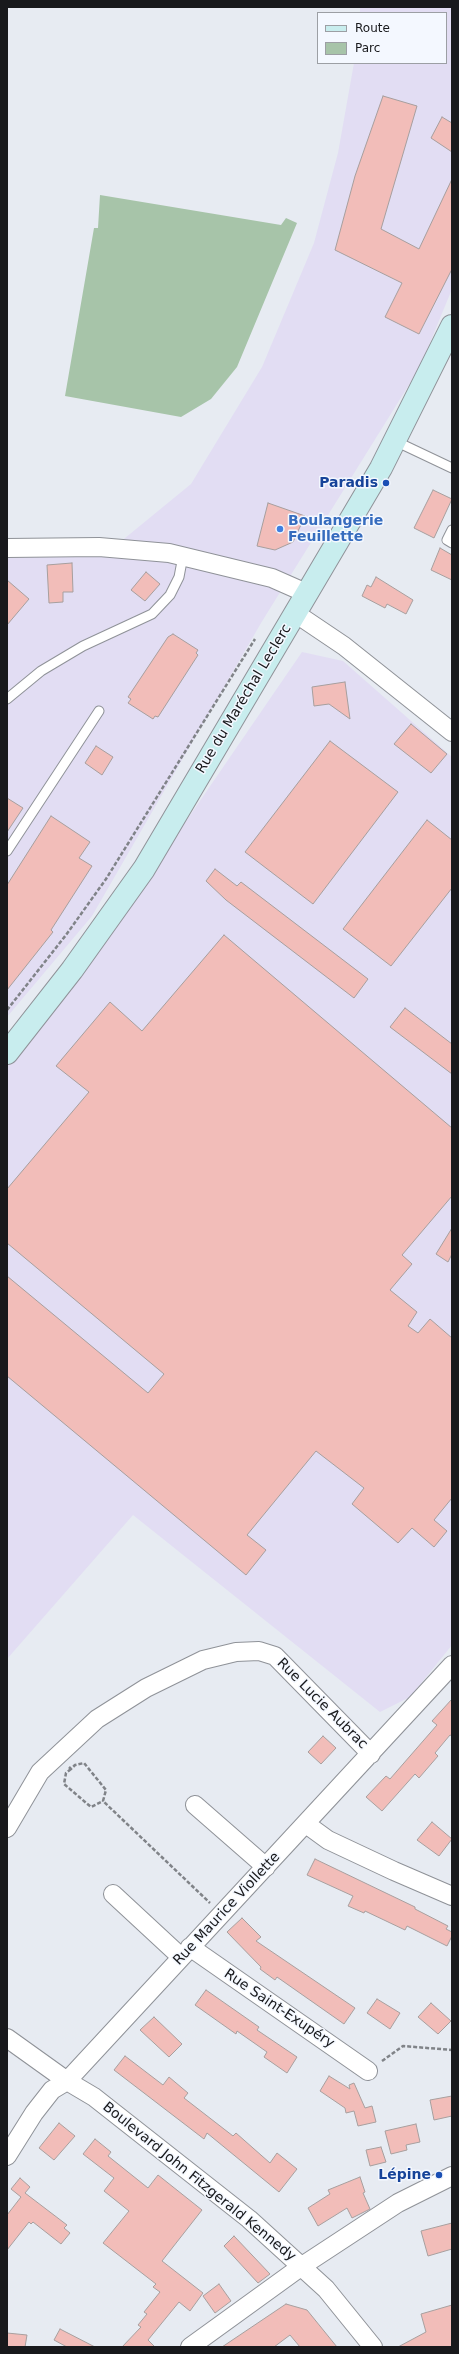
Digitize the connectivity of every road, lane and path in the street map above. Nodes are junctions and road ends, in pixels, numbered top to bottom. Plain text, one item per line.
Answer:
1 (452, 326) edge
2 (395, 441) junction
3 (452, 468) edge
4 (452, 530) edge
5 (452, 543) edge
6 (7, 548) edge
7 (183, 556) junction
8 (306, 593) junction
9 (295, 613) junction
10 (255, 639) dead end
11 (7, 699) edge
12 (99, 711) dead end
13 (452, 732) edge
14 (7, 851) edge
15 (7, 1010) edge
16 (7, 1053) edge
17 (452, 1665) edge
18 (371, 1754) junction
19 (58, 1755) junction
20 (71, 1769) junction
21 (103, 1801) junction
22 (195, 1805) dead end
23 (306, 1824) junction
24 (7, 1828) edge
25 (266, 1867) junction
26 (113, 1894) dead end
27 (452, 1896) edge
28 (222, 1914) junction
29 (185, 1952) junction
30 (7, 2038) edge
31 (452, 2050) edge
32 (368, 2071) joint
33 (67, 2081) junction
34 (7, 2156) edge
35 (452, 2176) edge
36 (302, 2266) junction
37 (190, 2347) edge
38 (373, 2347) edge

1 - 2 main road, Rue du Maréchal Leclerc
2 - 3 lane
2 - 8 main road, Rue du Maréchal Leclerc
4 - 5 lane
6 - 7 street
7 - 8 street
7 - 11 lane
8 - 9 main road, Rue du Maréchal Leclerc
9 - 13 street
9 - 16 main road, Rue du Maréchal Leclerc
10 - 15 path
12 - 14 lane
17 - 18 street, Rue Maurice Viollette
18 - 19 street, Rue Lucie Aubrac
18 - 23 street, Rue Maurice Viollette
19 - 20 path
19 - 24 street, Rue Lucie Aubrac
20 - 21 path
20 - 21 path
21 - 28 path
22 - 25 street
23 - 25 street, Rue Maurice Viollette
23 - 27 street
25 - 28 street, Rue Maurice Viollette
26 - 29 street, Rue Saint-Exupéry
28 - 29 street, Rue Maurice Viollette
29 - 32 street, Rue Saint-Exupéry
29 - 33 street, Rue Maurice Viollette
30 - 33 street, Boulevard John Fitzgerald Kennedy
31 - 32 path
33 - 34 street, Rue Maurice Viollette
33 - 36 street, Boulevard John Fitzgerald Kennedy
35 - 36 street
36 - 37 street
36 - 38 street, Boulevard John Fitzgerald Kennedy

